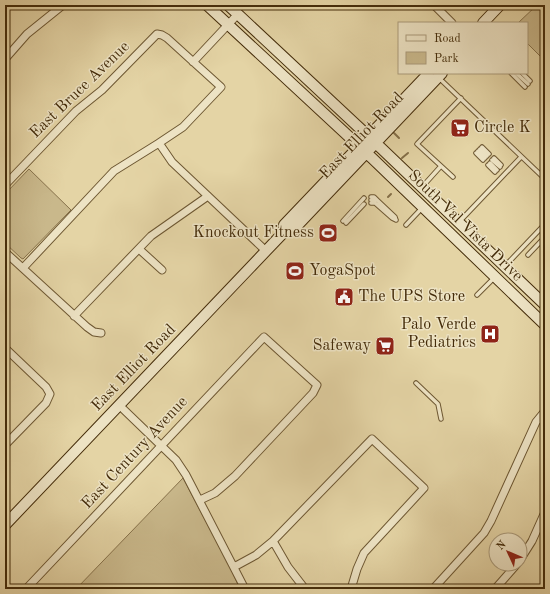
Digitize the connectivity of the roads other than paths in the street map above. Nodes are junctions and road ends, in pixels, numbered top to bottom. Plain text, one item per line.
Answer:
1 (63, 5) edge
2 (208, 5) edge
3 (228, 5) edge
4 (434, 5) edge
5 (500, 5) edge
6 (238, 14) junction
7 (451, 22) edge
8 (484, 22) edge
9 (228, 24) junction
10 (5, 59) edge
11 (193, 62) junction
12 (437, 74) edge
13 (512, 74) edge
14 (517, 74) edge
15 (523, 74) edge
16 (528, 84) junction
17 (461, 98) junction
18 (372, 140) junction
19 (160, 143) junction
20 (363, 149) junction
21 (479, 150) joint
22 (521, 157) junction
23 (491, 161) joint
24 (441, 166) junction
25 (453, 177) dead end
26 (545, 179) edge
27 (324, 183) junction
28 (5, 185) edge
29 (422, 187) junction
30 (208, 196) junction
31 (364, 201) dead end
32 (423, 206) junction
33 (314, 208) junction
34 (396, 220) joint
35 (344, 222) dead end
36 (459, 222) junction
37 (545, 224) edge
38 (406, 225) dead end
39 (284, 232) junction
40 (545, 237) edge
41 (139, 249) junction
42 (266, 251) junction
43 (5, 252) edge
44 (528, 255) dead end
45 (505, 266) junction
46 (22, 268) junction
47 (162, 270) dead end
48 (495, 276) junction
49 (477, 294) dead end
50 (545, 305) edge
51 (74, 316) junction
52 (545, 325) edge
53 (101, 333) dead end
54 (5, 348) edge
55 (416, 383) dead end
56 (119, 405) junction
57 (545, 411) edge
58 (441, 419) dead end
59 (5, 445) edge
60 (161, 446) junction
61 (200, 500) junction
62 (545, 512) edge
63 (5, 524) edge
64 (273, 541) junction
65 (528, 548) edge
66 (234, 567) junction
67 (510, 572) edge
68 (26, 589) edge
69 (245, 589) edge
70 (305, 589) edge
71 (351, 589) edge
72 (433, 589) edge
73 (495, 589) edge

1 - 10 street
2 - 9 main road, South Val Vista Drive
3 - 6 main road, South Val Vista Drive
4 - 7 street
5 - 8 main road
6 - 9 street
6 - 18 main road, South Val Vista Drive
9 - 11 street
9 - 20 main road, South Val Vista Drive
11 - 19 street
11 - 28 street, East Bruce Avenue
12 - 17 lane
12 - 18 main road, East Elliot Road
13 - 16 lane
14 - 16 lane
15 - 16 lane
17 - 22 lane
17 - 24 lane
18 - 20 main road, East Elliot Road
18 - 29 main road, South Val Vista Drive
19 - 30 street
19 - 46 street
20 - 27 main road, East Elliot Road
20 - 32 main road, South Val Vista Drive
20 - 33 main road, East Elliot Road
21 - 21 lane
22 - 26 lane
22 - 36 lane
23 - 23 lane
24 - 25 lane
24 - 29 lane
27 - 33 main road
27 - 39 main road, East Elliot Road
29 - 36 main road, South Val Vista Drive
30 - 41 street
30 - 42 street
31 - 35 lane
32 - 38 lane
32 - 48 main road, South Val Vista Drive
33 - 39 main road, East Elliot Road
34 - 34 lane
36 - 45 main road, South Val Vista Drive
37 - 45 lane
39 - 42 main road, East Elliot Road
40 - 44 lane
41 - 47 street
41 - 51 street
42 - 56 main road, East Elliot Road
43 - 46 street
45 - 48 main road
45 - 50 main road, South Val Vista Drive
46 - 51 street
48 - 49 lane
48 - 52 main road, South Val Vista Drive
51 - 53 street
54 - 59 street
55 - 58 lane
56 - 60 street
56 - 63 main road, East Elliot Road
57 - 72 street
60 - 61 street
60 - 61 street, East Century Avenue
60 - 68 street, East Century Avenue
61 - 66 street
62 - 65 street
64 - 66 street
64 - 70 street
64 - 71 street
66 - 69 street
67 - 73 street

